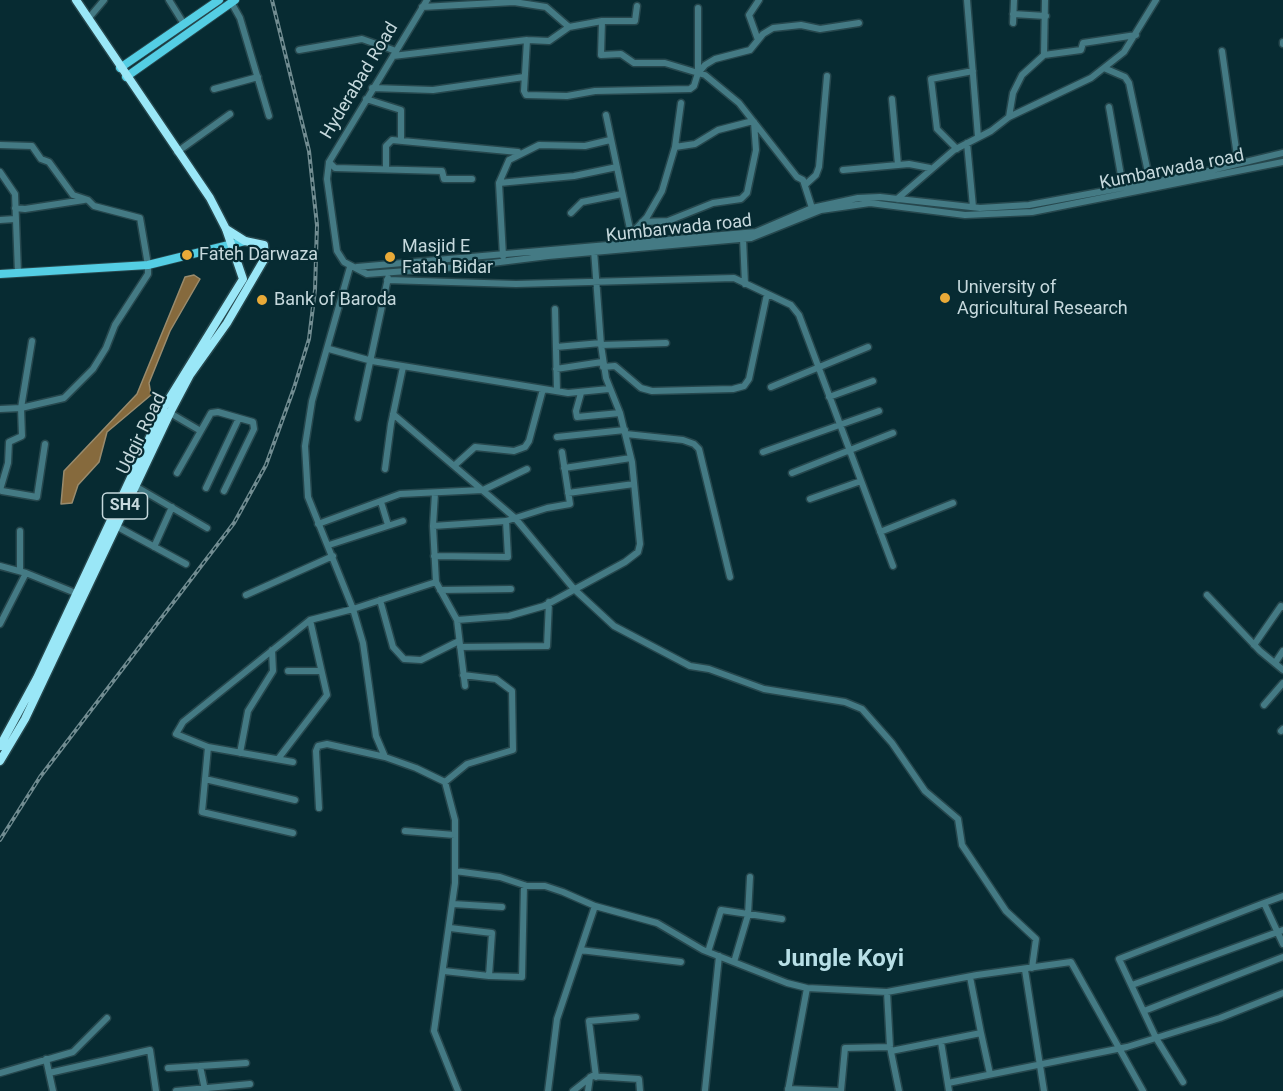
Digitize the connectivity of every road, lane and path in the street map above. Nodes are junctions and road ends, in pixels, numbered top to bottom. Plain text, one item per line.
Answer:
1 (76, 0) edge
2 (104, 0) edge
3 (169, 0) edge
4 (219, 0) edge
5 (427, 0) edge
6 (540, 0) edge
7 (759, 0) edge
8 (967, 0) edge
9 (1014, 0) edge
10 (1046, 0) edge
11 (1156, 0) edge
12 (233, 1) edge
13 (637, 6) dead end
14 (422, 7) junction
15 (546, 7) junction
16 (698, 8) dead end
17 (1013, 14) junction
18 (1046, 16) junction
19 (88, 19) junction
20 (602, 21) junction
21 (859, 23) dead end
22 (1013, 23) dead end
23 (184, 24) junction
24 (568, 27) junction
25 (1136, 35) junction
26 (527, 40) junction
27 (758, 40) junction
28 (299, 51) dead end
29 (1222, 51) dead end
30 (394, 53) junction
31 (1044, 55) junction
32 (120, 68) junction
33 (1104, 68) junction
34 (973, 71) junction
35 (698, 73) junction
36 (827, 76) dead end
37 (126, 77) junction
38 (258, 77) junction
39 (524, 77) junction
40 (372, 88) junction
41 (214, 89) dead end
42 (366, 99) junction
43 (892, 99) dead end
44 (681, 102) dead end
45 (1109, 107) dead end
46 (230, 114) dead end
47 (606, 115) dead end
48 (269, 116) dead end
49 (1009, 117) junction
50 (753, 121) junction
51 (978, 137) junction
52 (610, 140) junction
53 (401, 141) junction
54 (967, 143) junction
55 (0, 145) edge
56 (675, 147) junction
57 (957, 148) junction
58 (177, 152) junction
59 (519, 152) junction
60 (1283, 153) edge
61 (329, 162) junction
62 (1283, 162) edge
63 (1238, 163) junction
64 (898, 165) junction
65 (617, 167) junction
66 (930, 168) junction
67 (386, 169) junction
68 (843, 170) dead end
69 (0, 172) edge
70 (472, 179) dead end
71 (1150, 182) junction
72 (499, 183) junction
73 (805, 185) junction
74 (1123, 187) junction
75 (622, 194) junction
76 (897, 199) junction
77 (88, 200) junction
78 (973, 207) junction
79 (15, 208) junction
80 (812, 208) junction
81 (571, 213) dead end
82 (15, 219) junction
83 (0, 220) edge
84 (642, 222) junction
85 (226, 229) junction
86 (630, 238) junction
87 (743, 238) junction
88 (245, 241) junction
89 (231, 244) junction
90 (594, 249) junction
91 (503, 256) junction
92 (148, 265) junction
93 (354, 267) junction
94 (18, 273) junction
95 (0, 274) edge
96 (388, 277) junction
97 (597, 280) junction
98 (745, 284) junction
99 (767, 294) junction
100 (555, 309) dead end
101 (32, 341) dead end
102 (666, 343) dead end
103 (601, 344) junction
104 (868, 346) dead end
105 (556, 347) junction
106 (329, 349) junction
107 (372, 361) junction
108 (603, 364) junction
109 (818, 366) junction
110 (403, 367) junction
111 (556, 369) junction
112 (873, 381) dead end
113 (771, 387) dead end
114 (543, 389) junction
115 (609, 389) junction
116 (557, 391) junction
117 (581, 393) junction
118 (829, 397) junction
119 (21, 408) junction
120 (0, 409) edge
121 (879, 411) dead end
122 (170, 413) junction
123 (620, 413) junction
124 (393, 414) junction
125 (239, 418) junction
126 (358, 418) dead end
127 (839, 423) junction
128 (199, 430) junction
129 (626, 432) junction
130 (893, 433) dead end
131 (557, 437) dead end
132 (45, 444) dead end
133 (849, 451) junction
134 (562, 452) dead end
135 (763, 452) dead end
136 (631, 458) junction
137 (455, 465) junction
138 (564, 468) junction
139 (386, 469) dead end
140 (527, 469) dead end
141 (177, 473) dead end
142 (792, 473) dead end
143 (861, 482) junction
144 (634, 484) junction
145 (135, 486) junction
146 (206, 488) dead end
147 (1, 490) edge
148 (483, 490) junction
149 (224, 491) dead end
150 (435, 493) junction
151 (568, 493) junction
152 (810, 499) dead end
153 (381, 502) junction
154 (952, 503) dead end
155 (172, 507) junction
156 (515, 518) junction
157 (403, 521) dead end
158 (506, 521) junction
159 (318, 524) junction
160 (388, 525) junction
161 (116, 526) junction
162 (433, 526) junction
163 (207, 528) dead end
164 (21, 531) dead end
165 (880, 532) junction
166 (329, 545) junction
167 (154, 546) junction
168 (333, 556) junction
169 (434, 556) junction
170 (186, 564) dead end
171 (0, 566) edge
172 (893, 566) dead end
173 (23, 572) junction
174 (730, 577) dead end
175 (436, 582) junction
176 (511, 589) dead end
177 (574, 589) junction
178 (440, 590) junction
179 (79, 594) junction
180 (246, 595) dead end
181 (1207, 595) dead end
182 (380, 600) junction
183 (549, 602) junction
184 (1283, 607) edge
185 (354, 609) junction
186 (310, 620) junction
187 (457, 620) junction
188 (0, 624) edge
189 (460, 644) junction
190 (1254, 645) junction
191 (272, 650) junction
192 (1283, 651) edge
193 (1275, 663) junction
194 (321, 670) junction
195 (1283, 670) edge
196 (288, 671) dead end
197 (463, 675) junction
198 (1283, 683) edge
199 (465, 686) dead end
200 (1264, 705) dead end
201 (0, 746) edge
202 (208, 747) junction
203 (240, 753) junction
204 (385, 757) junction
205 (278, 759) junction
206 (0, 761) edge
207 (293, 762) dead end
208 (205, 779) junction
209 (445, 782) junction
210 (295, 800) dead end
211 (319, 808) dead end
212 (405, 831) dead end
213 (292, 833) dead end
214 (455, 835) junction
215 (455, 871) junction
216 (750, 877) dead end
217 (524, 885) junction
218 (1283, 896) edge
219 (1264, 903) junction
220 (453, 904) junction
221 (595, 906) junction
222 (502, 907) dead end
223 (748, 915) junction
224 (782, 919) dead end
225 (450, 928) junction
226 (1280, 931) edge
227 (1283, 944) edge
228 (580, 950) junction
229 (708, 952) junction
230 (719, 956) junction
231 (1283, 957) edge
232 (681, 962) dead end
233 (734, 962) junction
234 (1028, 969) junction
235 (444, 971) junction
236 (489, 976) junction
237 (970, 976) junction
238 (1132, 986) junction
239 (807, 988) junction
240 (887, 992) junction
241 (1283, 993) edge
242 (1144, 1011) junction
243 (636, 1017) dead end
244 (107, 1018) dead end
245 (981, 1033) junction
246 (1156, 1038) junction
247 (941, 1041) junction
248 (890, 1049) junction
249 (1120, 1049) junction
250 (46, 1059) junction
251 (246, 1063) dead end
252 (1041, 1064) junction
253 (200, 1066) junction
254 (168, 1068) dead end
255 (0, 1073) edge
256 (49, 1073) junction
257 (990, 1074) junction
258 (593, 1077) junction
259 (1183, 1082) dead end
260 (948, 1083) junction
261 (250, 1084) dead end
262 (205, 1090) edge
263 (705, 1090) edge
264 (788, 1090) edge
265 (53, 1091) edge
266 (156, 1091) edge
267 (176, 1091) edge
268 (458, 1091) edge
269 (548, 1091) edge
270 (573, 1091) edge
271 (588, 1091) edge
272 (640, 1091) edge
273 (839, 1091) edge
274 (899, 1091) edge
275 (949, 1091) edge
276 (1044, 1091) edge
277 (1143, 1091) edge

1 - 19 highway
2 - 19 street
3 - 23 street
4 - 23 main road
5 - 14 street, Hyderabad Road
6 - 15 street
7 - 27 street
8 - 34 street
9 - 17 street
10 - 18 street
11 - 25 street
12 - 37 main road
12 - 38 street
13 - 20 street
14 - 15 street
14 - 30 street, Hyderabad Road
15 - 24 street
16 - 35 street
17 - 18 street
17 - 22 street
18 - 31 street
19 - 32 highway
20 - 24 street
20 - 35 street
21 - 27 street
23 - 32 main road
24 - 26 street
25 - 31 street
25 - 33 street
26 - 30 street
26 - 39 street
27 - 35 street
28 - 30 street
29 - 63 street
30 - 40 street, Hyderabad Road
31 - 49 street
32 - 37 highway
33 - 49 street
33 - 71 street
34 - 51 street
34 - 57 street
35 - 39 street
35 - 50 street
36 - 73 street
37 - 58 highway
38 - 41 street
38 - 48 street
39 - 40 street
40 - 42 street, Hyderabad Road
42 - 53 street
42 - 61 street, Hyderabad Road
43 - 64 street
44 - 56 street
45 - 74 street
46 - 58 street
47 - 52 street
49 - 51 street
50 - 56 street
50 - 73 street
50 - 84 street
51 - 54 street
52 - 59 street
52 - 65 street
53 - 59 street
53 - 67 street
54 - 57 street
54 - 78 street
55 - 77 street
56 - 84 street
57 - 66 street
58 - 85 highway
59 - 72 street
60 - 63 street, Kumbarwada road
61 - 67 street
61 - 93 street, Hyderabad Road
62 - 87 street, Kumbarwada road
63 - 71 street, Kumbarwada road
64 - 66 street
64 - 68 street
65 - 72 street
65 - 75 street
66 - 76 street
67 - 70 street
69 - 79 street
71 - 74 street, Kumbarwada road
72 - 91 street
73 - 80 street
74 - 78 street, Kumbarwada road
75 - 81 street
75 - 86 street
76 - 78 street, Kumbarwada road
76 - 80 street, Kumbarwada road
77 - 79 street
77 - 92 street
79 - 82 street
80 - 86 street, Kumbarwada road
82 - 83 street
82 - 94 street
84 - 86 street
85 - 88 highway
85 - 89 highway
86 - 90 street, Kumbarwada road
87 - 90 street, Kumbarwada road
87 - 98 street
88 - 89 main road
88 - 122 highway, Udgir Road / SH4
89 - 92 main road
89 - 179 highway, Udgir Road / SH4
90 - 91 street, Kumbarwada road
90 - 96 street, Kumbarwada road
90 - 97 street
91 - 93 street, Kumbarwada road
92 - 94 main road
92 - 119 street
93 - 96 street, Kumbarwada road
93 - 106 street
94 - 95 main road
96 - 97 street
96 - 107 street
97 - 98 street
97 - 103 street
98 - 99 street
99 - 108 street
99 - 109 street
100 - 105 street
101 - 119 street
102 - 103 street
103 - 105 street
103 - 108 street
104 - 109 street
105 - 111 street
106 - 107 street
106 - 159 street
107 - 110 street
107 - 126 street
108 - 111 street
108 - 115 street
109 - 113 street
109 - 118 street
110 - 114 street
110 - 124 street
111 - 116 street
112 - 118 street
114 - 116 street
114 - 137 street
115 - 117 street
115 - 123 street
116 - 117 street
117 - 123 street
118 - 127 street
119 - 120 street
119 - 147 street
121 - 127 street
122 - 128 street
122 - 145 highway, Udgir Road / SH4
123 - 129 street
124 - 137 street
124 - 139 street
125 - 128 street
125 - 146 street
125 - 149 street
127 - 133 street
127 - 135 street
128 - 141 street
129 - 131 street
129 - 136 street
129 - 174 street
130 - 133 street
132 - 147 street
133 - 142 street
133 - 143 street
134 - 138 street
136 - 138 street
136 - 144 street
137 - 148 street
138 - 151 street
140 - 148 street
143 - 152 street
143 - 165 street
144 - 151 street
144 - 177 street
145 - 155 street
145 - 161 highway, Udgir Road / SH4
148 - 150 street
148 - 156 street
150 - 153 street
150 - 162 street
151 - 156 street
153 - 159 street
153 - 160 street
154 - 165 street
155 - 163 street
155 - 167 street
156 - 158 street
156 - 177 street
157 - 160 street
158 - 162 street
158 - 169 street
159 - 166 street
160 - 166 street
161 - 167 street
161 - 179 highway, Udgir Road / SH4
162 - 169 street
164 - 173 street
165 - 172 street
166 - 168 street
167 - 170 street
168 - 180 street
168 - 185 street
169 - 175 street
171 - 173 street
173 - 179 street
173 - 188 street
175 - 178 street
175 - 182 street
176 - 178 street
177 - 183 street
177 - 234 street
178 - 187 street
179 - 201 highway, Udgir Road / SH4
179 - 206 highway, Udgir Road / SH4
181 - 190 street
182 - 185 street
182 - 189 street
183 - 187 street
183 - 189 street
184 - 190 street
185 - 186 street
185 - 204 street
186 - 191 street
186 - 194 street
187 - 189 street
189 - 197 street
190 - 193 street
191 - 202 street
191 - 203 street
192 - 193 street
193 - 195 street
194 - 196 street
194 - 205 street
197 - 199 street
197 - 209 street
198 - 200 street
202 - 203 street
202 - 208 street
203 - 205 street
204 - 209 street
204 - 211 street
205 - 207 street
208 - 210 street
208 - 213 street
209 - 214 street
212 - 214 street
214 - 215 street
215 - 217 street
215 - 220 street
216 - 223 street
217 - 221 street
217 - 236 street
218 - 219 street
219 - 226 street
219 - 238 street
220 - 222 street
220 - 225 street
221 - 228 street
221 - 229 street
223 - 224 street
223 - 229 street
223 - 233 street
225 - 235 street
225 - 236 street
226 - 227 street
226 - 238 street
228 - 232 street
228 - 269 street
229 - 230 street
230 - 233 street
230 - 263 street
231 - 242 street
233 - 239 street
234 - 237 street
234 - 249 street
234 - 252 street
235 - 236 street
235 - 268 street
237 - 240 street
237 - 245 street
238 - 242 street
239 - 240 street
239 - 264 street
240 - 248 street
241 - 246 street
242 - 246 street
243 - 258 street
244 - 250 street
245 - 247 street
245 - 257 street
246 - 249 street
246 - 259 street
247 - 248 street
247 - 260 street
248 - 273 street
248 - 274 street
249 - 252 street
249 - 277 street
250 - 255 street
250 - 256 street
251 - 253 street
252 - 257 street
252 - 276 street
253 - 254 street
253 - 262 street
256 - 265 street
256 - 266 street
257 - 260 street
258 - 270 street
258 - 271 street
258 - 272 street
260 - 275 street
261 - 262 street
262 - 267 street
264 - 273 street

